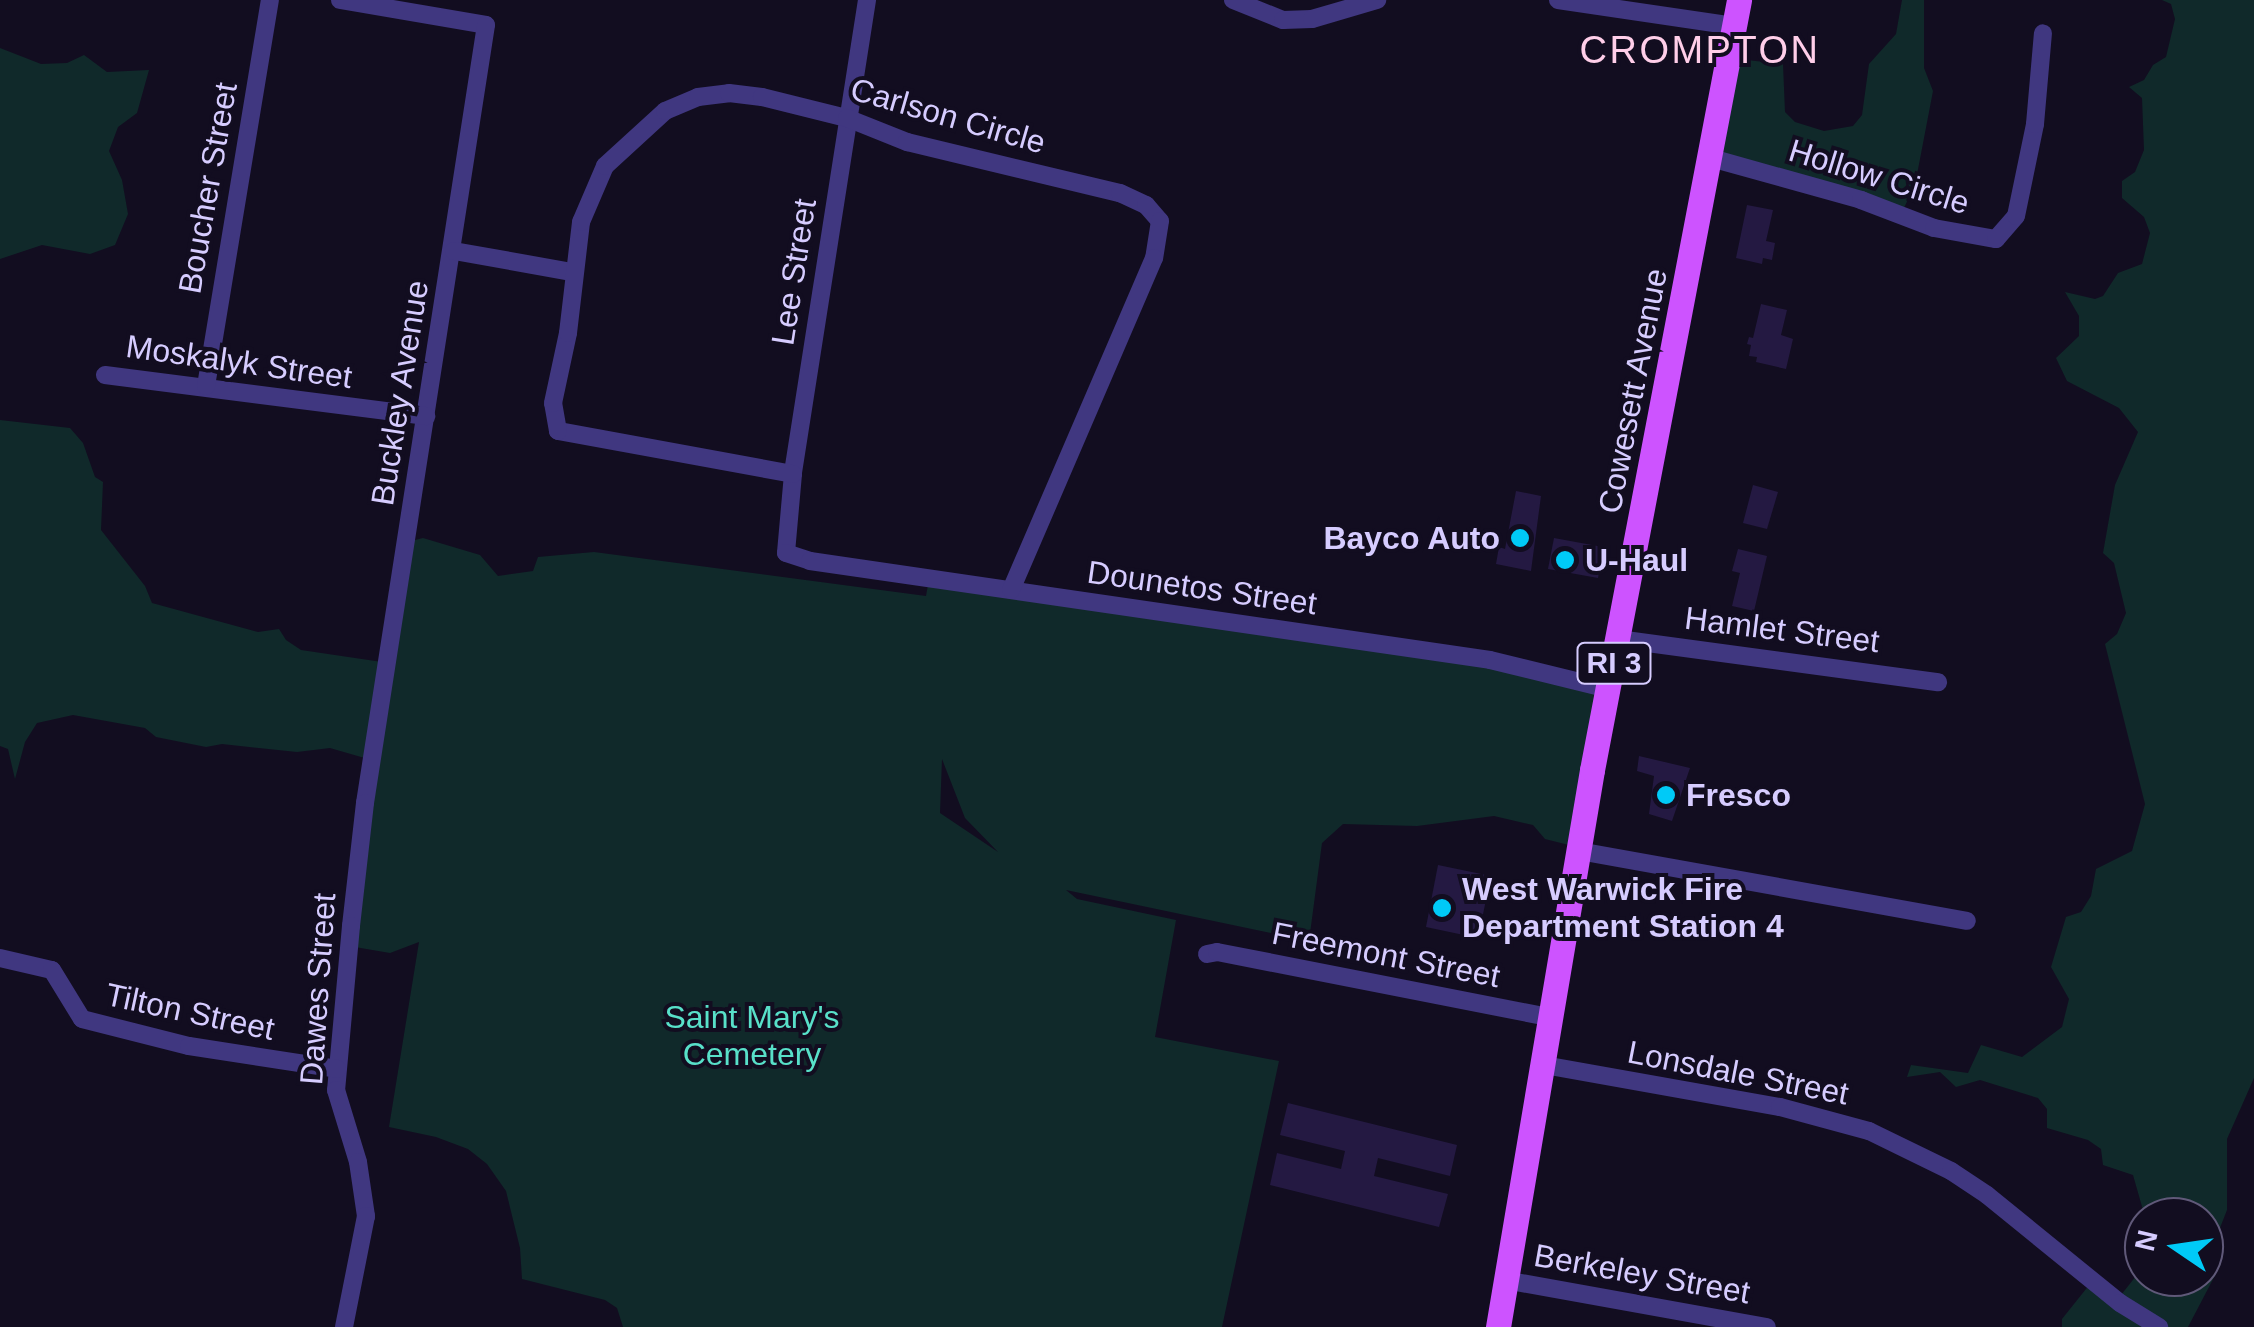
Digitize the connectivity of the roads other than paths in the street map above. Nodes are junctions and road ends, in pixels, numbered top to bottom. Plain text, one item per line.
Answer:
1 (270, 0) edge
2 (340, 0) edge
3 (867, 0) edge
4 (1233, 0) edge
5 (1377, 0) edge
6 (1558, 0) edge
7 (1739, 0) edge
8 (1734, 26) junction
9 (2043, 33) dead end
10 (847, 118) junction
11 (1711, 158) junction
12 (454, 251) junction
13 (572, 272) junction
14 (105, 375) dead end
15 (206, 386) junction
16 (426, 416) junction
17 (793, 474) junction
18 (786, 553) joint
19 (1011, 590) junction
20 (1618, 639) junction
21 (1938, 682) dead end
22 (1608, 689) junction
23 (370, 771) joint
24 (1579, 851) junction
25 (1967, 921) dead end
26 (1207, 954) dead end
27 (0, 958) edge
28 (1552, 1018) junction
29 (1544, 1065) junction
30 (337, 1069) junction
31 (1505, 1280) junction
32 (344, 1327) edge
33 (1498, 1327) edge
34 (1768, 1327) edge
35 (2159, 1327) edge

1 - 15 street, Boucher Street
2 - 12 street, Buckley Avenue
3 - 10 street, Lee Street
4 - 5 street
6 - 8 street
7 - 8 main road, Cowesett Avenue / RI 3
8 - 11 main road, Cowesett Avenue / RI 3
9 - 11 street, Hollow Circle
10 - 13 street, Carlson Circle
10 - 17 street, Lee Street
10 - 19 street, Carlson Circle
11 - 20 main road, Cowesett Avenue / RI 3
12 - 13 street
12 - 16 street, Buckley Avenue
13 - 17 street, Carlson Circle
14 - 15 street, Moskalyk Street
15 - 16 street, Moskalyk Street
16 - 23 street, Buckley Avenue
17 - 18 street, Lee Street
18 - 19 street, Dounetos Street
19 - 22 street, Dounetos Street
20 - 21 street, Hamlet Street
20 - 22 main road, Cowesett Avenue / RI 3
22 - 24 main road, Cowesett Avenue / RI 3
23 - 30 street, Dawes Street
24 - 25 street
24 - 28 main road, Cowesett Avenue / RI 3
26 - 28 street, Freemont Street
27 - 30 street, Tilton Street
28 - 29 main road, Cowesett Avenue / RI 3
29 - 31 main road, Cowesett Avenue / RI 3
29 - 35 street, Lonsdale Street
30 - 32 street, Dawes Street
31 - 33 main road, Cowesett Avenue / RI 3
31 - 34 street, Berkeley Street

